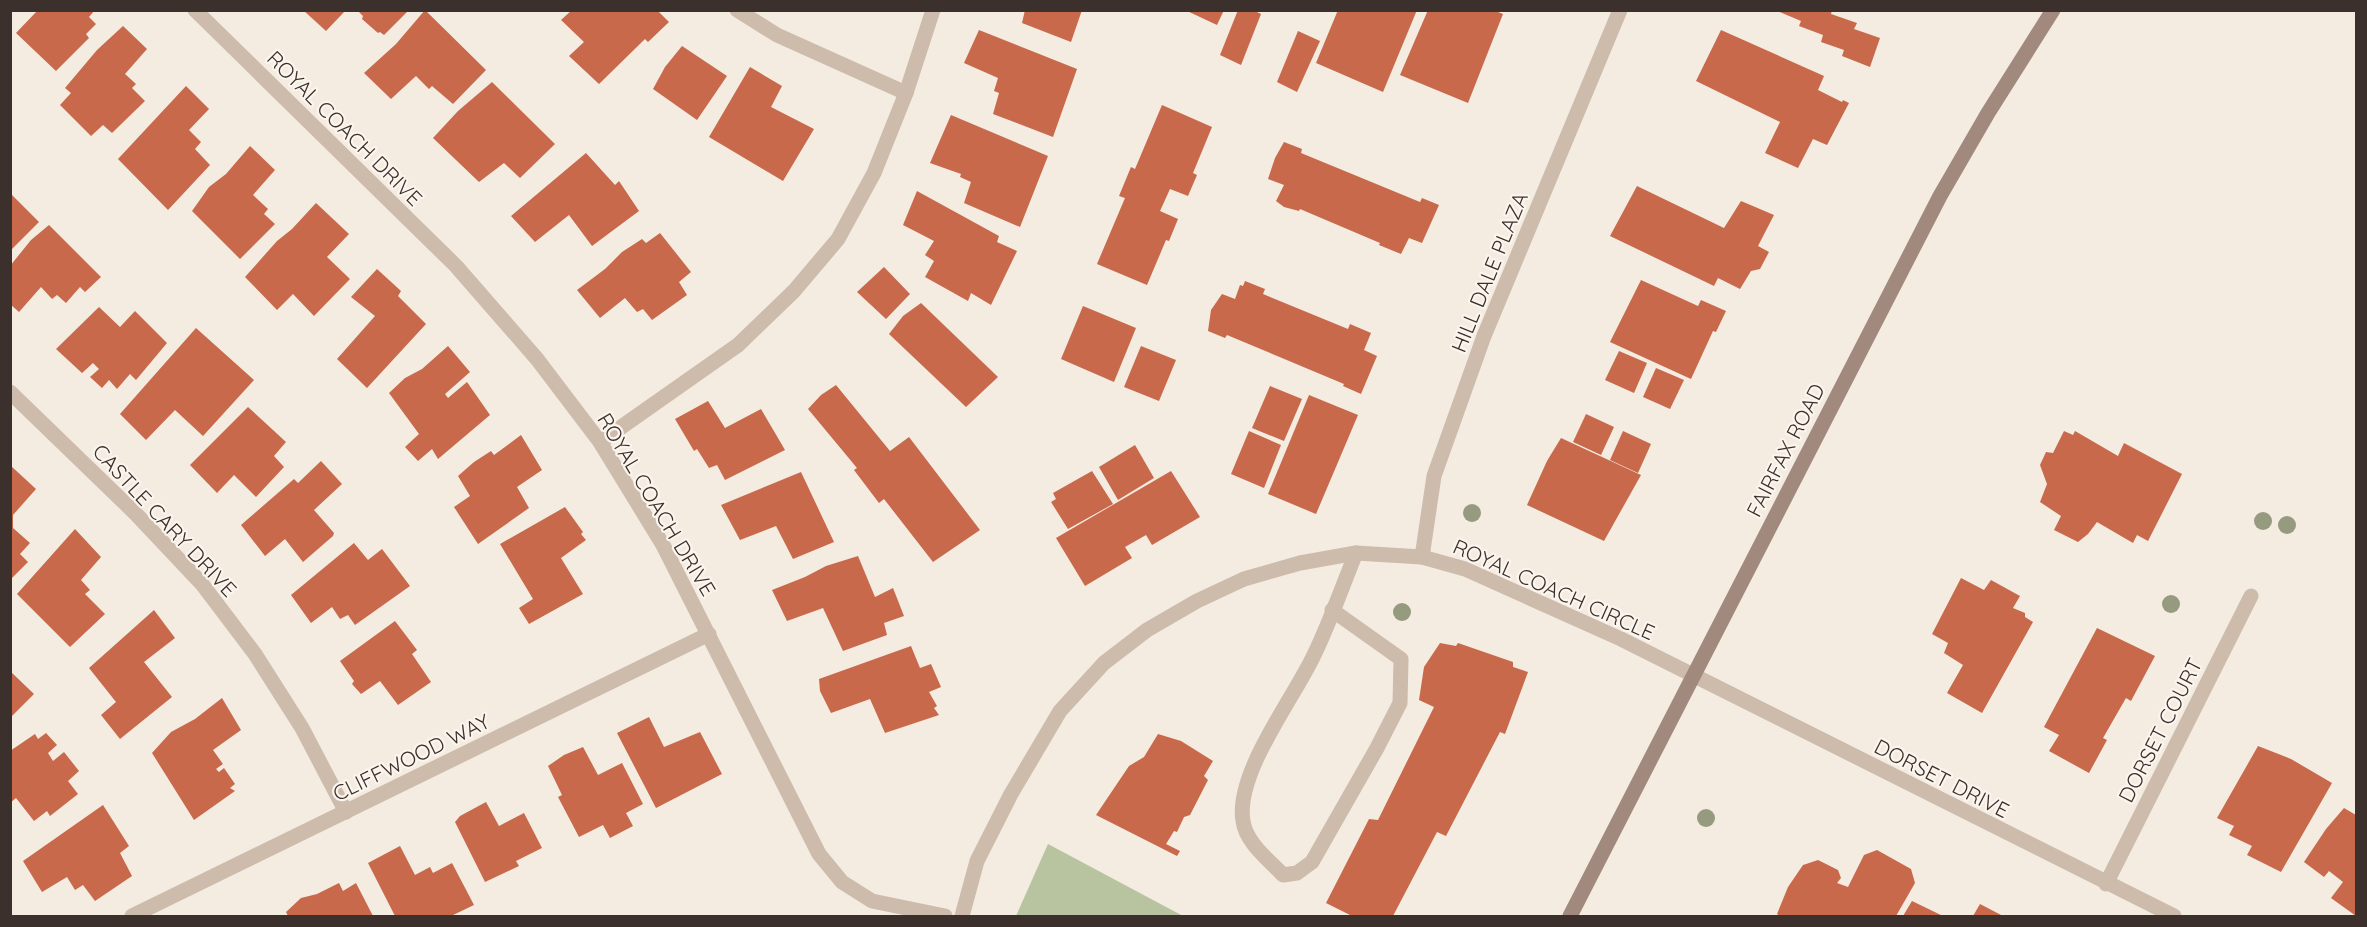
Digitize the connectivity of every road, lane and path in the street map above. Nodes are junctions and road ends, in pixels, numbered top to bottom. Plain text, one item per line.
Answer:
1 (195, 10) edge
2 (737, 10) edge
3 (933, 10) edge
4 (1620, 10) edge
5 (2053, 10) edge
6 (906, 93) junction
7 (10, 392) edge
8 (600, 442) junction
9 (1356, 553) junction
10 (1422, 557) junction
11 (2251, 596) dead end
12 (1332, 610) junction
13 (710, 634) junction
14 (1692, 675) junction
15 (346, 812) junction
16 (2106, 884) junction
17 (132, 916) edge
18 (945, 916) edge
19 (962, 916) edge
20 (1570, 916) edge
21 (2174, 916) edge

1 - 8 street, ROYAL COACH DRIVE
2 - 6 street
3 - 6 street
4 - 10 street, HILL DALE PLAZA
5 - 14 main road, FAIRFAX ROAD
6 - 8 street
7 - 15 street, CASTLE CARY DRIVE
8 - 13 street, ROYAL COACH DRIVE
9 - 10 street, ROYAL COACH CIRCLE
9 - 12 street
9 - 19 street, ROYAL COACH CIRCLE
10 - 14 street, ROYAL COACH CIRCLE
11 - 16 street, DORSET COURT
12 - 12 street
13 - 15 street, CLIFFWOOD WAY
13 - 18 street, ROYAL COACH DRIVE
14 - 16 street, DORSET DRIVE
14 - 20 main road, FAIRFAX ROAD
15 - 17 street, CLIFFWOOD WAY
16 - 21 street, DORSET DRIVE

